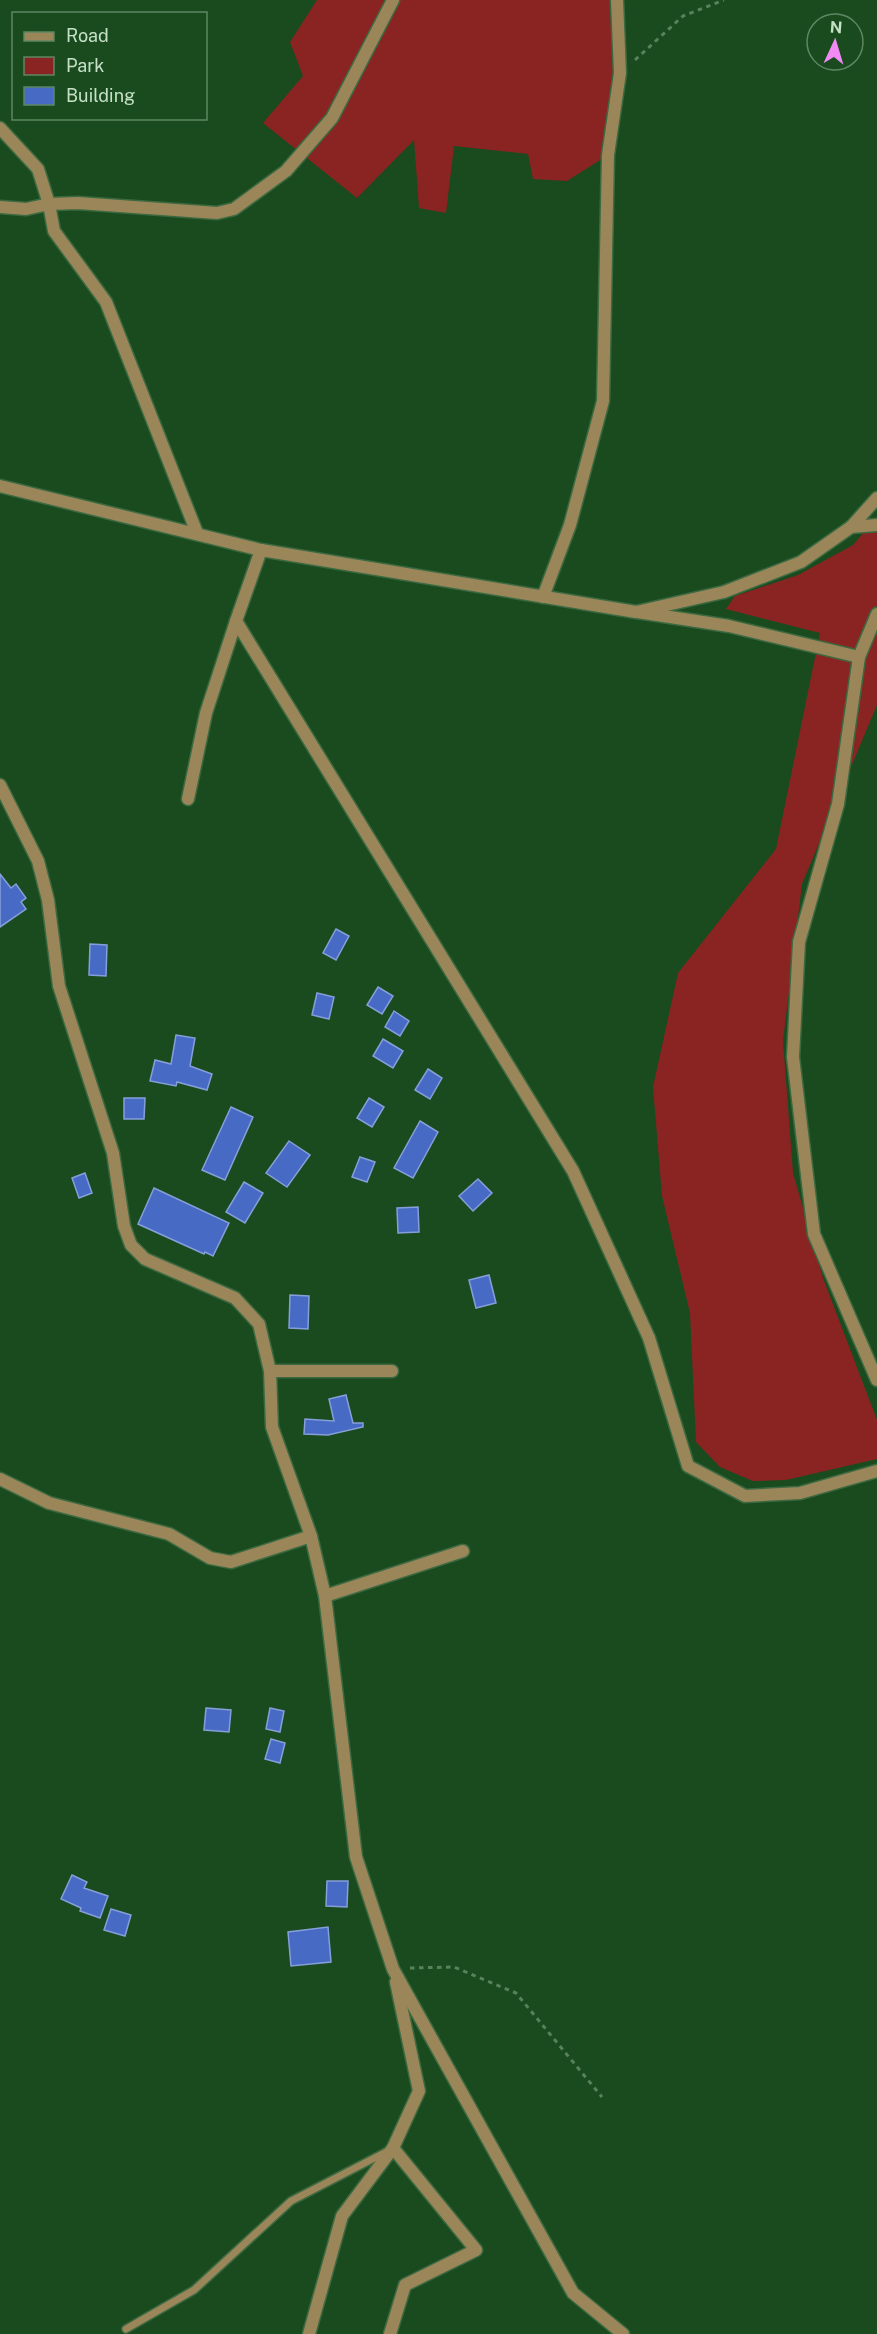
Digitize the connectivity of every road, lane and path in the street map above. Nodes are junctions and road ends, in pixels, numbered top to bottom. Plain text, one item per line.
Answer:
1 (393, 0) edge
2 (617, 0) edge
3 (724, 0) edge
4 (621, 74) junction
5 (0, 128) edge
6 (49, 204) junction
7 (0, 207) edge
8 (0, 486) edge
9 (877, 498) edge
10 (877, 525) edge
11 (851, 527) junction
12 (197, 533) junction
13 (261, 550) junction
14 (543, 597) junction
15 (636, 612) junction
16 (877, 614) edge
17 (236, 621) junction
18 (859, 657) junction
19 (0, 785) edge
20 (188, 799) dead end
21 (270, 1371) junction
22 (392, 1371) dead end
23 (877, 1380) edge
24 (877, 1471) edge
25 (0, 1479) edge
26 (311, 1536) junction
27 (463, 1551) dead end
28 (325, 1596) junction
29 (393, 1969) junction
30 (602, 2097) dead end
31 (393, 2148) junction
32 (126, 2329) dead end
33 (309, 2334) edge
34 (390, 2334) edge
35 (623, 2334) edge

1 - 6 street
2 - 4 street
3 - 4 path
4 - 14 street
5 - 6 street
6 - 7 street
6 - 12 street
8 - 12 street
9 - 11 street
10 - 11 street
11 - 15 street
12 - 13 street
13 - 14 street
13 - 17 street
14 - 15 street
15 - 18 street
16 - 18 street
17 - 20 street
17 - 24 street
18 - 23 street
19 - 21 street
21 - 22 street
21 - 26 street
25 - 26 street
26 - 28 street
27 - 28 street
28 - 29 street
29 - 30 path
29 - 31 street
29 - 35 street
31 - 32 lane
31 - 33 street
31 - 34 street

